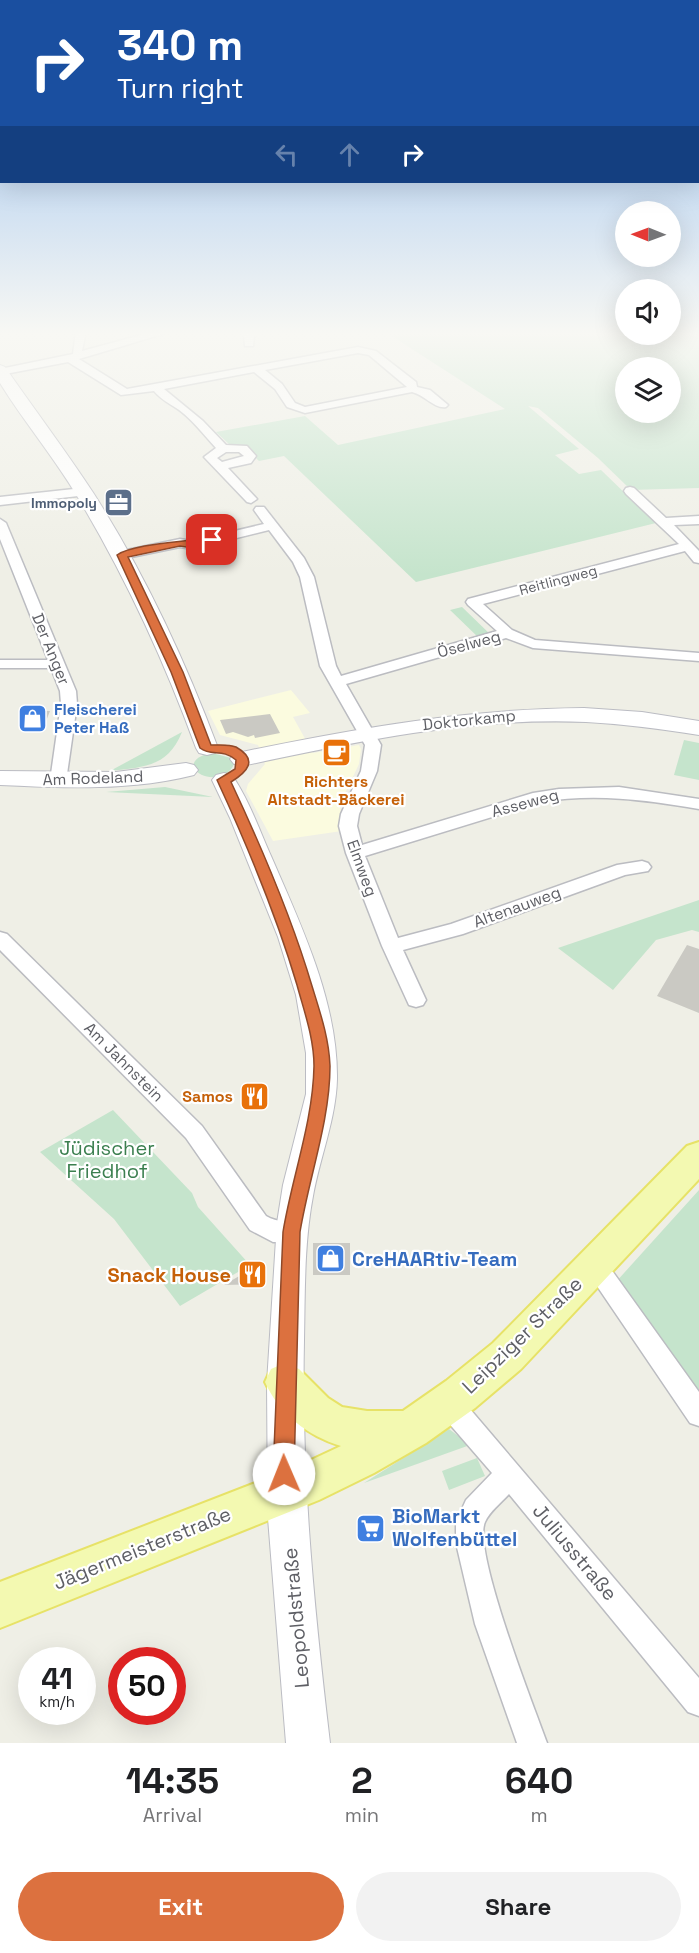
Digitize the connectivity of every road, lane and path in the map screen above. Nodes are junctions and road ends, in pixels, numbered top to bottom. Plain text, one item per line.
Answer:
1 (28, 412) edge
2 (187, 412) edge
3 (223, 449) junction
4 (219, 466) junction
5 (630, 491) dead end
6 (83, 492) junction
7 (0, 501) edge
8 (699, 520) edge
9 (0, 522) edge
10 (663, 522) junction
11 (272, 526) junction
12 (688, 546) junction
13 (122, 555) junction
14 (699, 560) edge
15 (507, 633) junction
16 (699, 657) edge
17 (0, 664) edge
18 (56, 664) junction
19 (336, 682) junction
20 (699, 728) edge
21 (368, 734) junction
22 (207, 748) junction
23 (242, 759) junction
24 (186, 770) junction
25 (0, 778) edge
26 (224, 780) junction
27 (58, 781) junction
28 (699, 804) edge
29 (355, 853) junction
30 (642, 867) dead end
31 (0, 939) edge
32 (392, 946) junction
33 (416, 1000) dead end
34 (699, 1156) edge
35 (292, 1232) junction
36 (590, 1269) junction
37 (285, 1382) junction
38 (449, 1404) junction
39 (699, 1414) edge
40 (409, 1431) junction
41 (510, 1474) junction
42 (285, 1493) junction
43 (0, 1605) edge
44 (699, 1701) edge
45 (308, 1743) edge
46 (532, 1743) edge

1 - 6 main road
2 - 3 street
3 - 4 street
3 - 4 street
4 - 11 street
5 - 10 street
6 - 7 street
6 - 13 main road
8 - 10 street
9 - 18 street, Der Anger
10 - 12 street
11 - 13 street
11 - 19 street
12 - 14 street
12 - 15 street, Reitlingweg
13 - 22 main road
15 - 16 street, Öselweg
15 - 19 street, Öselweg
17 - 18 street
18 - 27 street, Der Anger
19 - 21 street
20 - 21 main road, Doktorkamp
21 - 23 main road, Doktorkamp
21 - 29 street, Elmweg
22 - 23 main road
22 - 24 main road
23 - 26 main road
24 - 26 main road
24 - 27 main road, Am Rodeland
25 - 27 main road, Am Rodeland
26 - 35 main road, Leopoldstraße
28 - 29 street, Asseweg
29 - 32 street, Elmweg
30 - 32 street, Altenauweg
31 - 35 street, Am Jahnstein
32 - 33 street, Elmweg
34 - 36 main road, Leipziger Straße
35 - 37 main road, Leopoldstraße
36 - 38 main road, Leipziger Straße
36 - 39 street
37 - 40 main road
37 - 42 main road, Leopoldstraße
38 - 40 main road, Leipziger Straße
38 - 41 street, Juliusstraße
40 - 42 main road, Leipziger Straße
41 - 44 street, Juliusstraße
41 - 46 street
42 - 43 main road, Jägermeisterstraße
42 - 45 main road, Leopoldstraße

